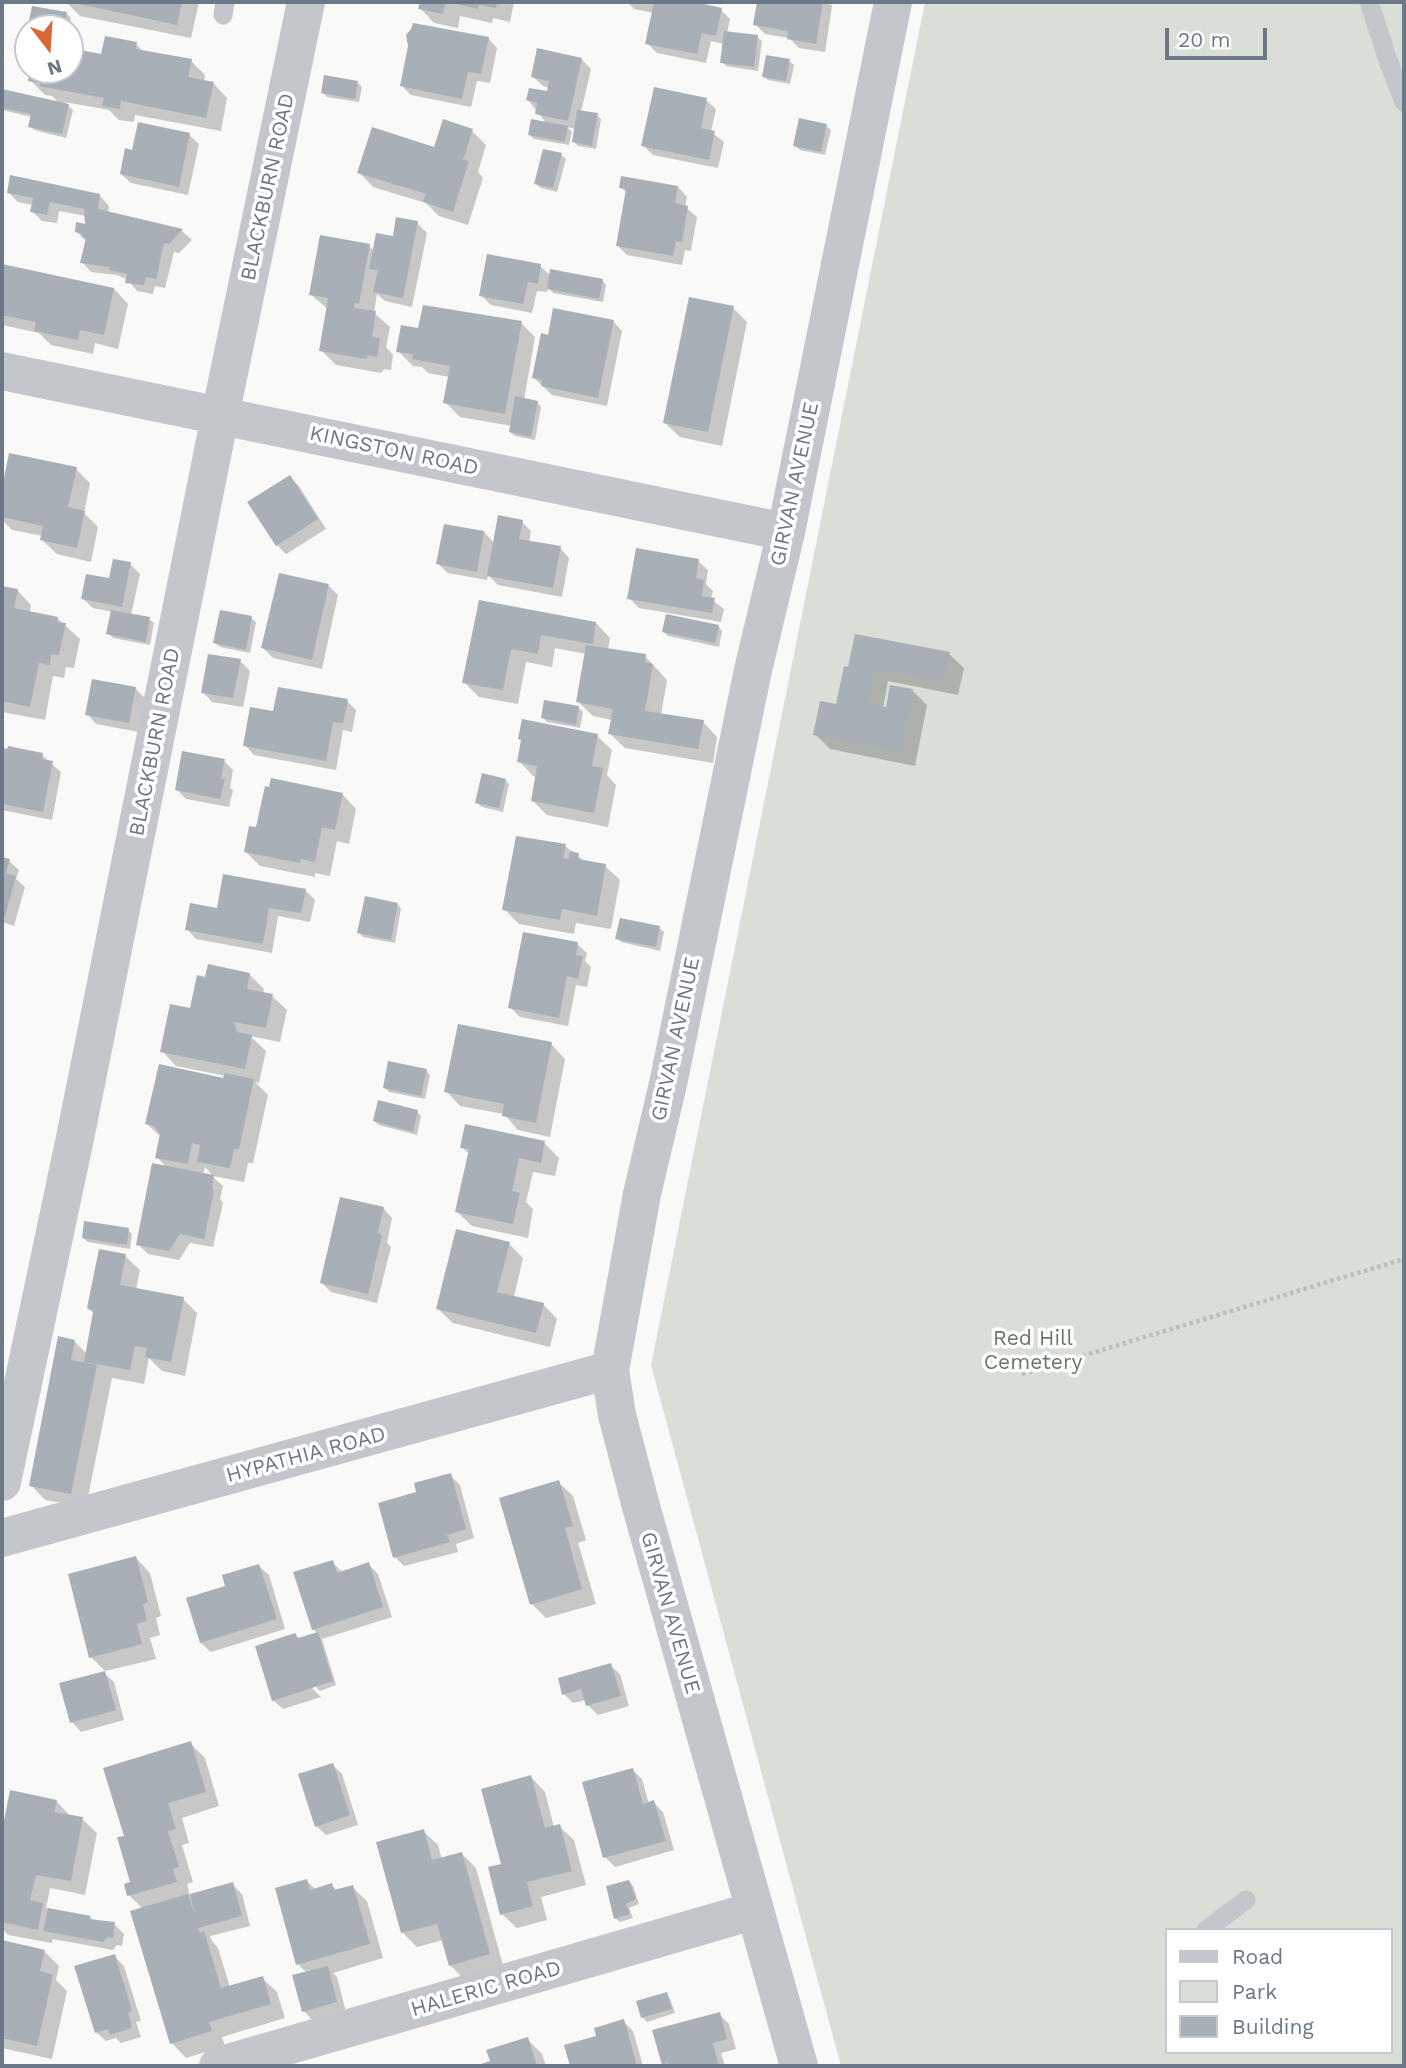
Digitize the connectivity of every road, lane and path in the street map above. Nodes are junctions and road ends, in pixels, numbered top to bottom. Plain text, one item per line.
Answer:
1 (306, 2) edge
2 (894, 2) edge
3 (1369, 2) edge
4 (1404, 102) edge
5 (2, 371) edge
6 (220, 416) junction
7 (786, 532) junction
8 (1404, 1259) edge
9 (610, 1370) junction
10 (1022, 1374) dead end
11 (2, 1482) edge
12 (2, 1538) edge
13 (1246, 1900) dead end
14 (753, 1911) junction
15 (1209, 1928) edge
16 (219, 2066) edge
17 (799, 2066) edge

1 - 6 street, BLACKBURN ROAD
2 - 7 street, GIRVAN AVENUE
3 - 4 lane
5 - 6 street, KINGSTON ROAD
6 - 7 street, KINGSTON ROAD
6 - 11 street, BLACKBURN ROAD
7 - 9 street, GIRVAN AVENUE
8 - 10 path
9 - 12 street, HYPATHIA ROAD
9 - 14 street, GIRVAN AVENUE
13 - 15 lane
14 - 16 street, HALERIC ROAD
14 - 17 street, GIRVAN AVENUE

